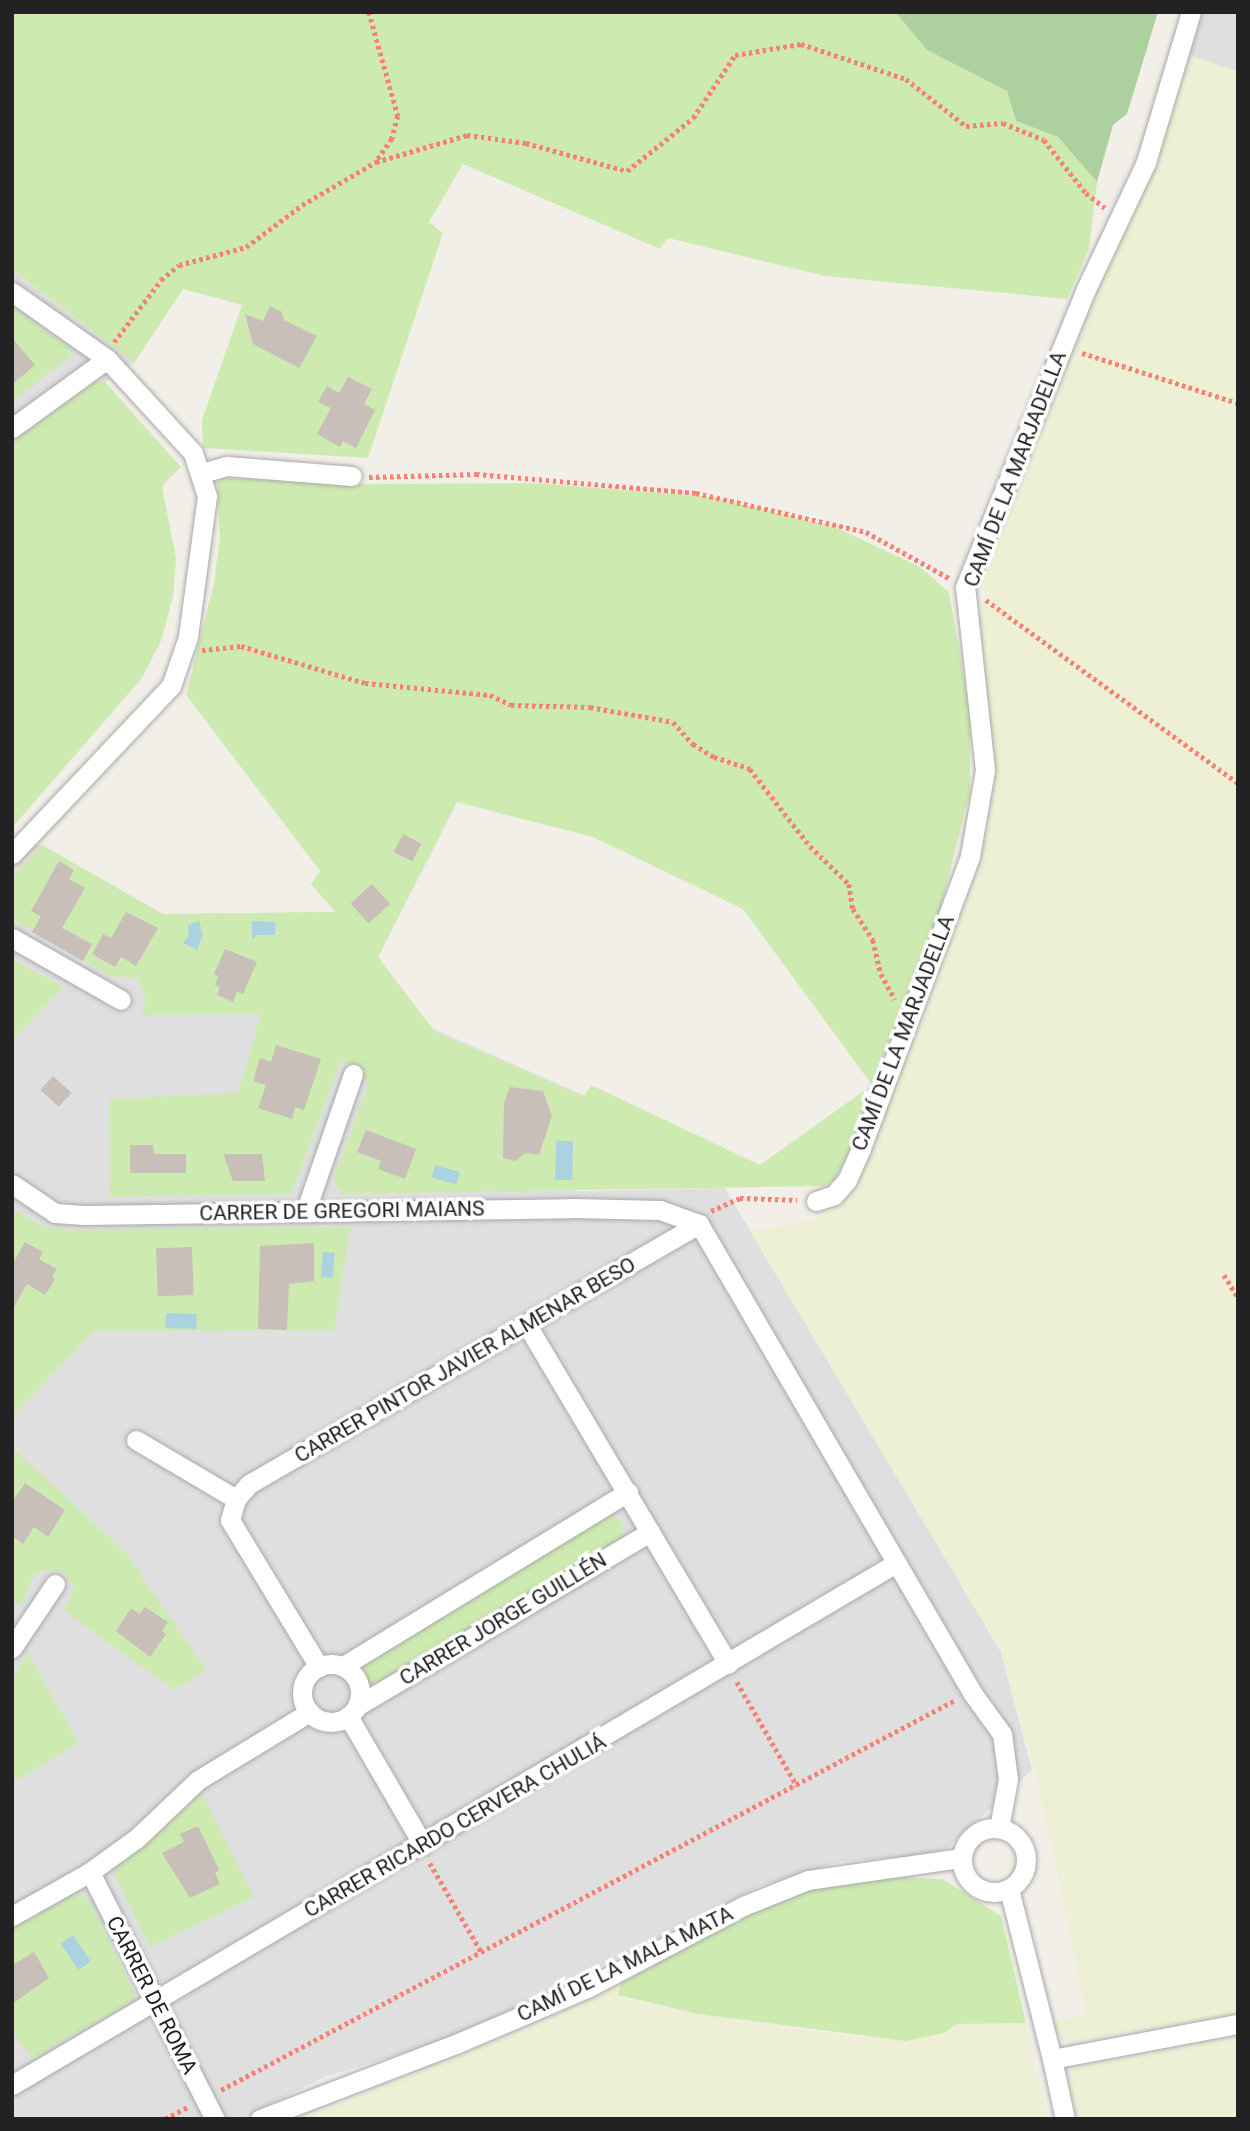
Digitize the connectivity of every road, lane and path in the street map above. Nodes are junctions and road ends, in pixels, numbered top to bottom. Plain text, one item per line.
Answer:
1 (369, 12) edge
2 (1191, 12) edge
3 (376, 162) junction
4 (1120, 220) junction
5 (12, 292) edge
6 (1062, 347) junction
7 (107, 359) junction
8 (1238, 403) edge
9 (12, 428) edge
10 (202, 473) junction
11 (352, 477) joint
12 (965, 587) junction
13 (184, 653) junction
14 (1238, 782) edge
15 (12, 854) edge
16 (12, 938) edge
17 (121, 1000) dead end
18 (910, 1014) junction
19 (353, 1074) dead end
20 (12, 1184) edge
21 (816, 1201) joint
22 (306, 1210) junction
23 (690, 1220) junction
24 (1224, 1275) dead end
25 (1238, 1297) edge
26 (527, 1325) junction
27 (136, 1440) dead end
28 (628, 1492) junction
29 (236, 1499) junction
30 (650, 1532) junction
31 (896, 1563) junction
32 (55, 1584) dead end
33 (19, 1625) edge
34 (12, 1648) edge
35 (343, 1666) junction
36 (319, 1667) junction
37 (732, 1673) junction
38 (972, 1691) junction
39 (353, 1711) junction
40 (310, 1712) junction
41 (797, 1786) junction
42 (999, 1828) junction
43 (427, 1854) junction
44 (960, 1858) junction
45 (90, 1872) junction
46 (1009, 1889) junction
47 (12, 1916) edge
48 (482, 1953) junction
49 (155, 2001) junction
50 (1238, 2024) edge
51 (1052, 2059) junction
52 (12, 2085) edge
53 (205, 2098) junction
54 (215, 2119) edge
55 (260, 2119) edge
56 (1065, 2119) edge

1 - 3 path
2 - 4 street, CAMÍ DE LA MARJADELLA
3 - 4 path
3 - 7 path
4 - 6 street, CAMÍ DE LA MARJADELLA
5 - 7 street
6 - 8 path
6 - 12 street, CAMÍ DE LA MARJADELLA
7 - 9 street
7 - 10 street
10 - 11 street
10 - 13 street
11 - 12 path
12 - 14 path
12 - 18 street, CAMÍ DE LA MARJADELLA
13 - 15 street
13 - 18 path
16 - 17 street
18 - 21 street, CAMÍ DE LA MARJADELLA
19 - 22 street
20 - 22 street, CARRER DE GREGORI MAIANS
21 - 23 path
22 - 23 street, CARRER DE GREGORI MAIANS
23 - 26 street, CARRER PINTOR JAVIER ALMENAR BESO
23 - 31 street
24 - 25 path
26 - 28 street
26 - 29 street, CARRER PINTOR JAVIER ALMENAR BESO
27 - 29 street
28 - 30 street
28 - 35 street
29 - 36 street
30 - 37 street
30 - 39 street, CARRER JORGE GUILLÉN
31 - 37 street, CARRER RICARDO CERVERA CHULIÁ
31 - 38 street
32 - 33 street
33 - 34 street
35 - 36 street
35 - 39 street
36 - 40 street
37 - 41 path
37 - 43 street, CARRER RICARDO CERVERA CHULIÁ
38 - 41 path
38 - 42 street
39 - 40 street
39 - 43 street
40 - 45 street
41 - 48 path
42 - 44 street
42 - 46 street
43 - 48 path
43 - 49 street, CARRER RICARDO CERVERA CHULIÁ
44 - 46 street
44 - 55 street, CAMÍ DE LA MALA MATA
45 - 47 street
45 - 49 street, CARRER DE ROMA
46 - 51 street
48 - 53 path
49 - 52 street, CARRER RICARDO CERVERA CHULIÁ
49 - 53 street, CARRER DE ROMA
50 - 51 street
51 - 56 street
53 - 54 street, CARRER DE ROMA

